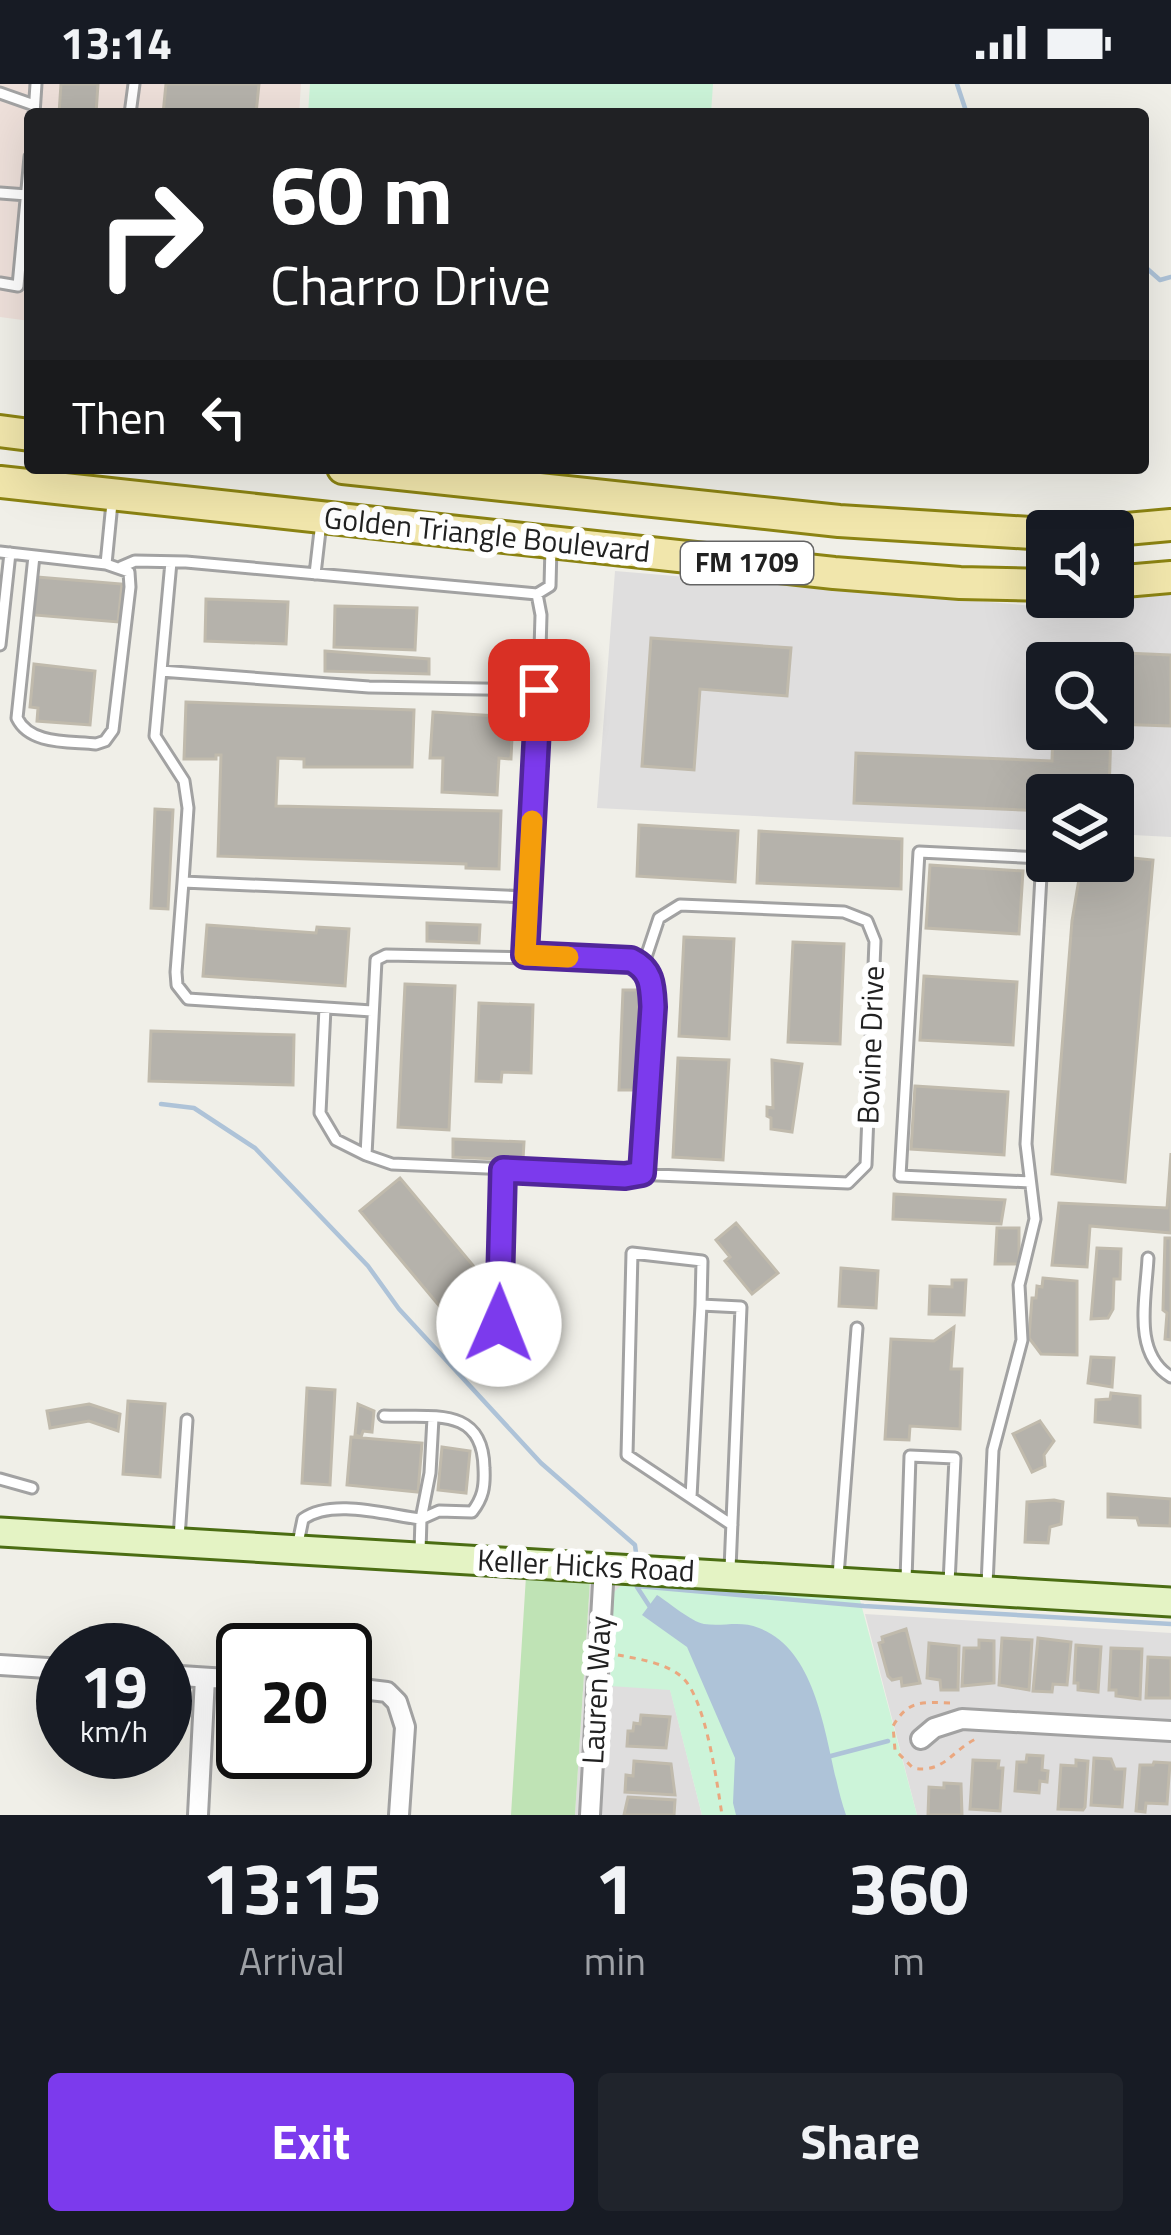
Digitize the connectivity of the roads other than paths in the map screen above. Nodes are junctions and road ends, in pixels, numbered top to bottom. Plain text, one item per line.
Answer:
1 (0, 93) edge
2 (30, 108) edge
3 (24, 225) edge
4 (0, 283) edge
5 (401, 474) edge
6 (0, 482) edge
7 (553, 490) junction
8 (112, 494) junction
9 (322, 517) junction
10 (1159, 527) edge
11 (1026, 533) edge
12 (550, 541) junction
13 (5, 552) edge
14 (34, 556) junction
15 (171, 562) junction
16 (106, 565) junction
17 (121, 567) junction
18 (315, 574) junction
19 (1162, 579) edge
20 (1026, 586) edge
21 (537, 593) junction
22 (0, 645) edge
23 (161, 671) junction
24 (539, 690) junction
25 (183, 882) junction
26 (528, 897) junction
27 (525, 955) junction
28 (644, 966) junction
29 (325, 1008) junction
30 (372, 1011) junction
31 (366, 1155) junction
32 (503, 1170) junction
33 (642, 1173) junction
34 (1030, 1182) junction
35 (1148, 1258) dead end
36 (701, 1305) junction
37 (499, 1324) dead end
38 (857, 1328) dead end
39 (1171, 1377) edge
40 (384, 1416) dead end
41 (433, 1418) junction
42 (187, 1420) dead end
43 (0, 1480) edge
44 (32, 1488) dead end
45 (691, 1497) junction
46 (422, 1519) junction
47 (732, 1525) junction
48 (0, 1532) edge
49 (178, 1544) junction
50 (297, 1550) junction
51 (420, 1557) junction
52 (604, 1566) junction
53 (730, 1574) junction
54 (837, 1581) junction
55 (905, 1586) junction
56 (949, 1588) junction
57 (986, 1591) junction
58 (1171, 1603) edge
59 (0, 1665) edge
60 (36, 1667) edge
61 (192, 1677) edge
62 (205, 1678) junction
63 (216, 1679) edge
64 (372, 1688) edge
65 (1171, 1731) edge
66 (921, 1739) dead end
67 (198, 1815) edge
68 (399, 1815) edge
69 (590, 1815) edge

1 - 2 lane
3 - 4 lane
5 - 7 main road, Golden Triangle Boulevard / FM 1709
6 - 8 main road, Golden Triangle Boulevard / FM 1709
7 - 11 main road, Golden Triangle Boulevard / FM 1709
7 - 12 main road
8 - 9 main road, Golden Triangle Boulevard / FM 1709
8 - 16 lane
9 - 12 main road, Golden Triangle Boulevard / FM 1709
9 - 18 lane
10 - 19 main road
12 - 20 main road, Golden Triangle Boulevard / FM 1709
12 - 21 lane
13 - 14 lane
13 - 22 lane
14 - 16 lane
14 - 17 lane
15 - 17 lane
15 - 18 lane
15 - 23 lane
16 - 17 lane
18 - 21 lane
21 - 24 lane
23 - 24 lane
23 - 25 lane
24 - 26 lane
25 - 26 lane
25 - 29 lane
26 - 27 lane
27 - 28 lane
27 - 30 lane
28 - 33 lane
28 - 33 lane, Bovine Drive
29 - 30 lane
29 - 31 lane
30 - 31 lane
31 - 32 lane, Bovine Drive
32 - 33 lane, Bovine Drive
32 - 37 lane
34 - 34 lane
34 - 57 lane
35 - 39 lane
36 - 45 lane
36 - 45 lane
36 - 47 lane
38 - 54 lane
40 - 41 lane
41 - 46 lane
41 - 46 lane
42 - 49 lane
43 - 44 lane
45 - 47 lane
46 - 50 lane
46 - 51 lane
47 - 53 lane
48 - 49 street, Keller Hicks Road
49 - 50 street, Keller Hicks Road
50 - 51 street, Keller Hicks Road
51 - 52 street, Keller Hicks Road
52 - 53 street, Keller Hicks Road
52 - 69 street, Lauren Way
53 - 54 street, Keller Hicks Road
54 - 55 street, Keller Hicks Road
55 - 56 street, Keller Hicks Road
55 - 56 lane
56 - 57 street, Keller Hicks Road
57 - 58 street, Keller Hicks Road
59 - 60 street
61 - 62 street
62 - 63 street
62 - 67 street
64 - 68 street
65 - 66 street

